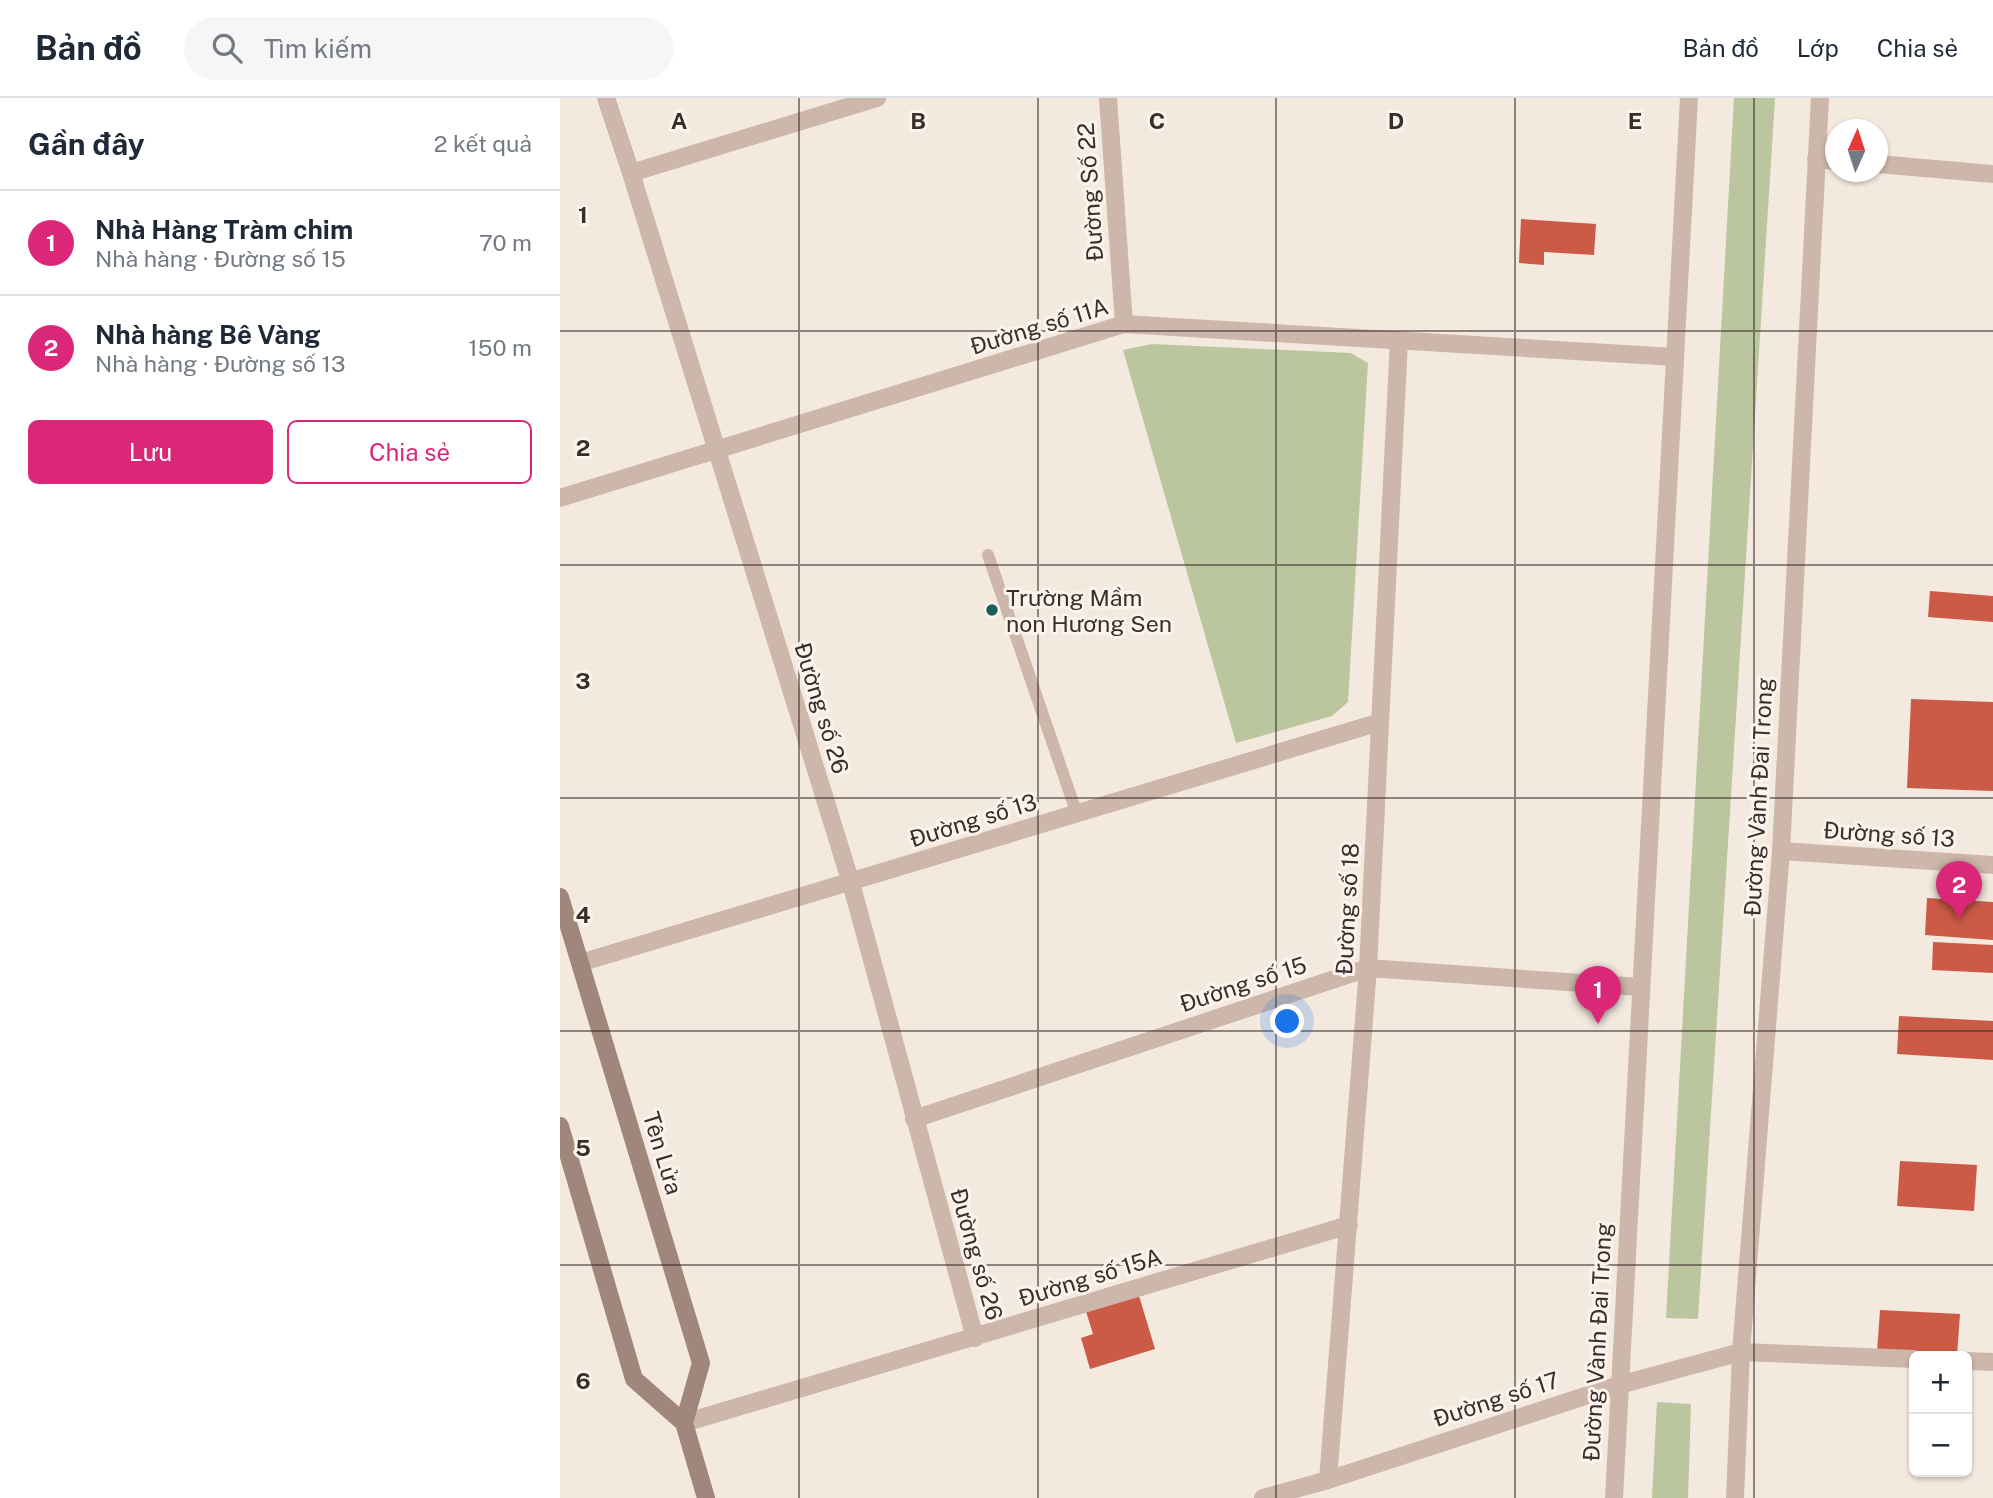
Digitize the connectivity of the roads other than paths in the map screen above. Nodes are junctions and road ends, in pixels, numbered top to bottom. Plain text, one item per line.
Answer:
1 (606, 98) edge
2 (877, 98) edge
3 (1108, 98) edge
4 (1689, 98) edge
5 (1820, 98) edge
6 (1816, 159) junction
7 (1825, 160) edge
8 (1888, 165) edge
9 (631, 173) junction
10 (1993, 174) edge
11 (1124, 324) junction
12 (1399, 340) junction
13 (1675, 357) junction
14 (716, 451) junction
15 (560, 498) edge
16 (988, 555) dead end
17 (1380, 722) junction
18 (1077, 814) junction
19 (1781, 851) junction
20 (1993, 865) edge
21 (851, 883) junction
22 (560, 897) edge
23 (580, 963) junction
24 (1368, 968) junction
25 (1640, 988) junction
26 (914, 1119) junction
27 (560, 1126) edge
28 (1349, 1225) junction
29 (975, 1338) junction
30 (1741, 1352) junction
31 (1909, 1359) edge
32 (1972, 1361) edge
33 (1993, 1362) edge
34 (1619, 1385) junction
35 (684, 1423) junction
36 (1328, 1480) junction
37 (704, 1497) edge
38 (1263, 1498) edge
39 (1614, 1498) edge
40 (1735, 1498) edge

1 - 9 street, Đường số 26
2 - 9 street
3 - 11 street, Đường Số 22
4 - 13 street, Đường Vành Đai Trong
5 - 6 street, Đường Vành Đai Trong
6 - 7 street
6 - 19 street, Đường Vành Đai Trong
8 - 10 street
9 - 14 street, Đường số 26
11 - 12 street, Đường số 11A
11 - 14 street, Đường số 11A
12 - 13 street, Đường số 11A
12 - 17 street, Đường số 18
13 - 25 street, Đường Vành Đai Trong
14 - 15 street, Đường số 11A
14 - 21 street, Đường số 26
16 - 18 lane
17 - 18 street, Đường số 13
17 - 24 street, Đường số 18
18 - 21 street, Đường số 13
19 - 20 street, Đường số 13
19 - 30 street, Đường Vành Đai Trong
21 - 23 street, Đường số 13
21 - 26 street, Đường số 26
22 - 23 main road, Tên Lửa
23 - 35 main road, Tên Lửa
24 - 25 street, Đường số 15
24 - 26 street, Đường số 15
24 - 28 street, Đường số 18
25 - 34 street, Đường Vành Đai Trong
26 - 29 street, Đường số 26
27 - 35 main road
28 - 29 street, Đường số 15A
28 - 36 street, Đường số 18
29 - 35 street, Đường số 15A
30 - 31 street, Đường số 17
30 - 34 street, Đường số 17
30 - 40 street, Đường Vành Đai Trong
32 - 33 street
34 - 36 street, Đường số 17
34 - 39 street, Đường Vành Đai Trong
35 - 37 main road
36 - 38 street, Đường số 17

